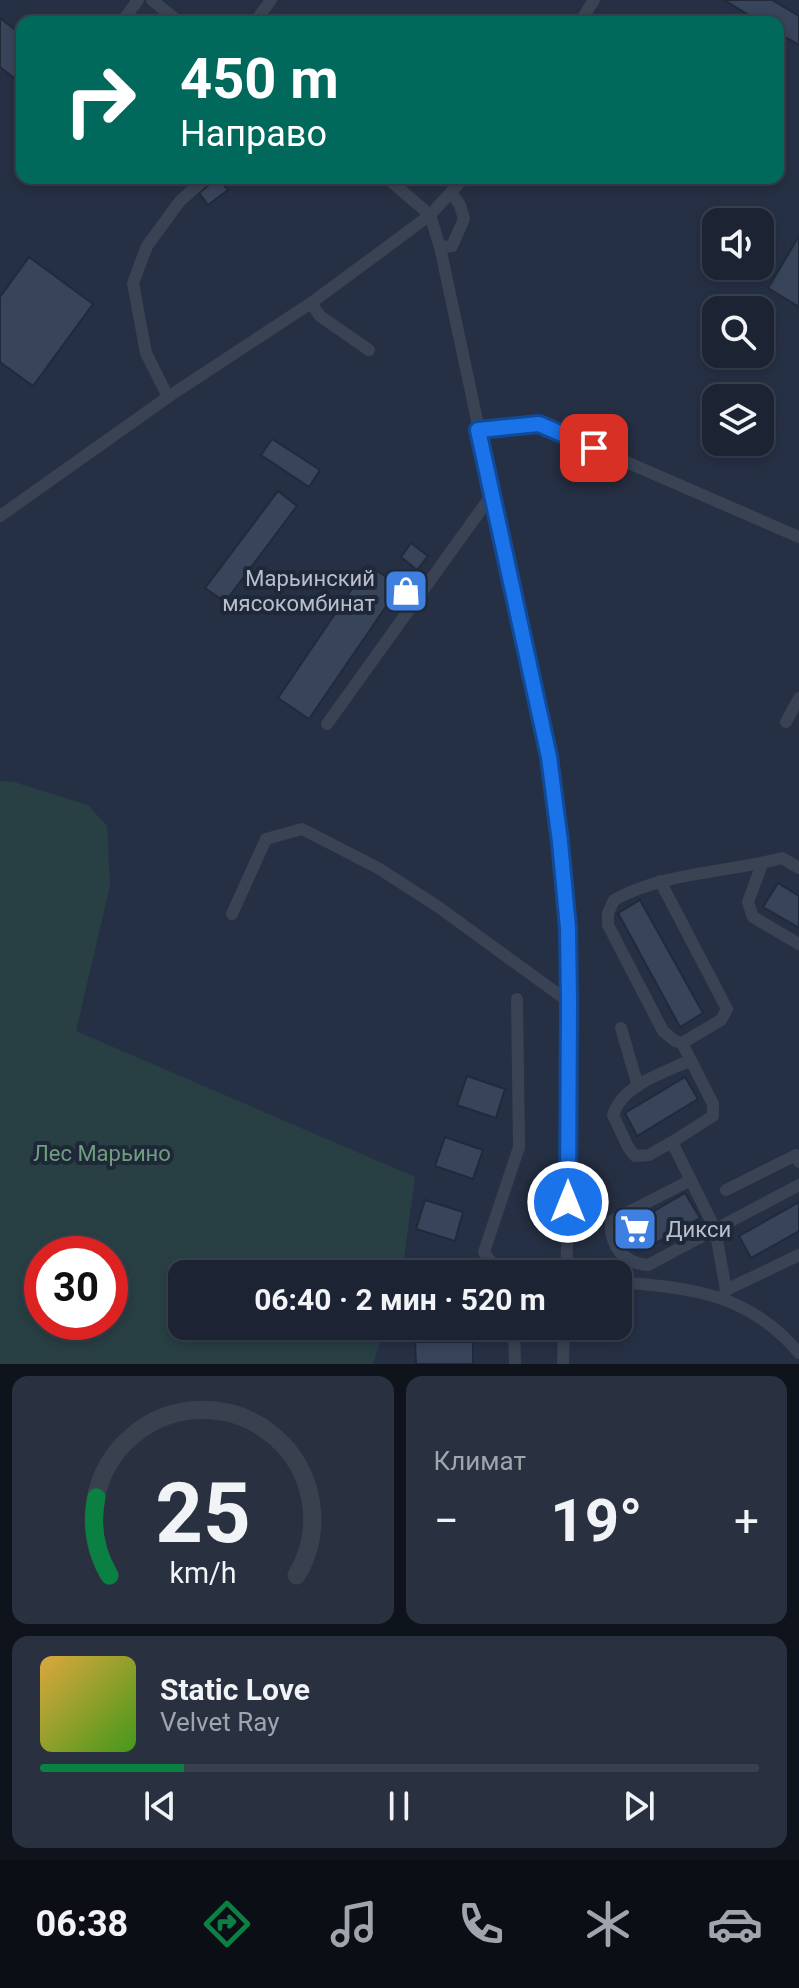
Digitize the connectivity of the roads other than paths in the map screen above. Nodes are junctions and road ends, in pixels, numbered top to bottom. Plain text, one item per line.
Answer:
1 (152, 0) edge
2 (172, 16) edge
3 (199, 184) edge
4 (394, 184) edge
5 (460, 184) edge
6 (452, 194) junction
7 (430, 215) junction
8 (440, 247) junction
9 (311, 303) junction
10 (369, 350) dead end
11 (168, 397) junction
12 (478, 430) junction
13 (493, 493) junction
14 (0, 516) edge
15 (799, 537) edge
16 (799, 698) edge
17 (786, 722) dead end
18 (327, 724) dead end
19 (762, 864) junction
20 (799, 868) edge
21 (660, 881) junction
22 (232, 914) dead end
23 (799, 944) edge
24 (517, 999) dead end
25 (569, 1002) junction
26 (621, 1028) dead end
27 (682, 1043) junction
28 (691, 1060) junction
29 (638, 1086) junction
30 (672, 1142) junction
31 (799, 1162) edge
32 (691, 1180) junction
33 (799, 1185) edge
34 (726, 1190) dead end
35 (715, 1229) junction
36 (799, 1255) edge
37 (490, 1260) edge
38 (567, 1260) edge
39 (632, 1283) edge
40 (725, 1294) junction
41 (514, 1340) edge
42 (564, 1340) edge
43 (799, 1353) edge
44 (515, 1364) edge
45 (563, 1364) edge

1 - 2 street
3 - 11 street
4 - 7 street
5 - 6 street
6 - 7 street
6 - 8 street
7 - 8 street
7 - 9 street
8 - 12 street
9 - 10 street
9 - 11 street
11 - 14 street
12 - 13 street
12 - 15 street
13 - 18 street
13 - 25 street
16 - 17 street
19 - 20 street
19 - 21 street
19 - 23 street
21 - 27 street
21 - 27 street
22 - 25 street
24 - 37 street
25 - 38 street
26 - 29 street
27 - 28 street
28 - 29 street
28 - 30 street
29 - 30 street
30 - 32 street
31 - 34 street
32 - 35 street
32 - 35 street
33 - 35 street
35 - 40 street
36 - 40 street
39 - 40 street
40 - 43 street
41 - 44 street
42 - 45 street

